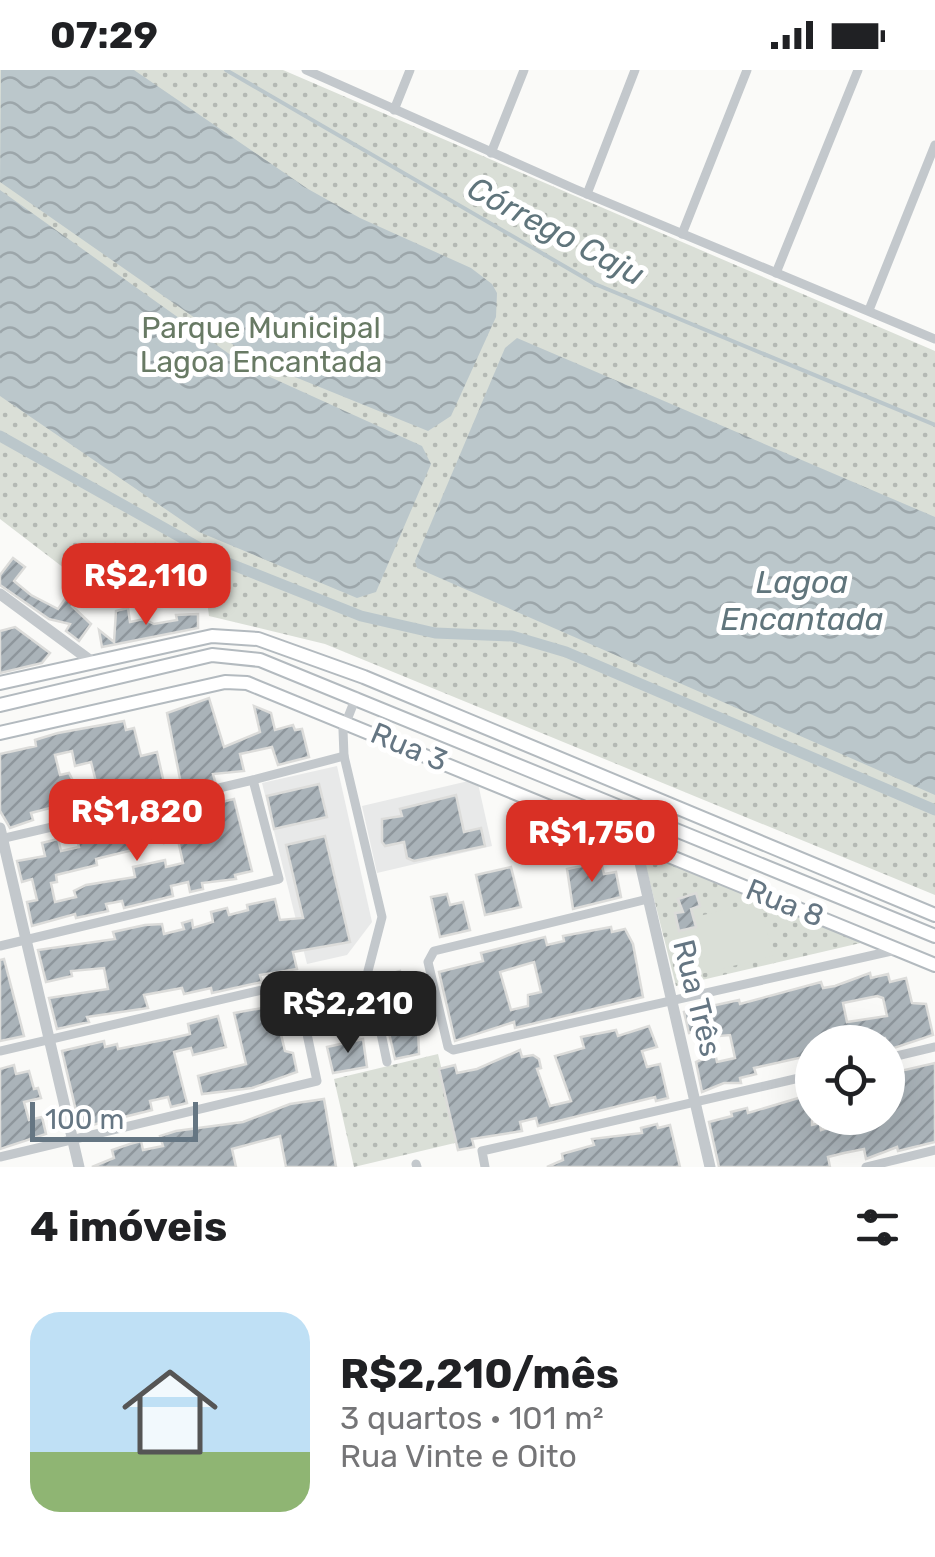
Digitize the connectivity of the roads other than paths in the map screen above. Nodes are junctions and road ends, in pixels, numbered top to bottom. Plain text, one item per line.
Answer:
1 (306, 70) edge
2 (410, 70) edge
3 (524, 70) edge
4 (635, 70) edge
5 (746, 70) edge
6 (858, 70) edge
7 (394, 110) junction
8 (935, 146) edge
9 (491, 152) junction
10 (587, 194) junction
11 (682, 234) junction
12 (776, 273) junction
13 (869, 310) junction
14 (935, 339) edge
15 (0, 594) edge
16 (91, 661) junction
17 (364, 678) junction
18 (0, 683) edge
19 (356, 697) junction
20 (0, 705) edge
21 (345, 721) junction
22 (0, 733) edge
23 (344, 756) junction
24 (253, 780) junction
25 (1, 835) edge
26 (635, 841) junction
27 (648, 899) junction
28 (935, 916) edge
29 (935, 936) edge
30 (26, 940) junction
31 (0, 946) edge
32 (899, 950) junction
33 (935, 964) edge
34 (436, 1000) junction
35 (670, 1002) junction
36 (377, 1012) junction
37 (49, 1040) junction
38 (935, 1047) edge
39 (0, 1051) edge
40 (905, 1054) edge
41 (388, 1062) dead end
42 (795, 1079) edge
43 (697, 1102) junction
44 (73, 1141) junction
45 (935, 1150) edge
46 (0, 1157) edge
47 (79, 1167) edge
48 (485, 1167) edge
49 (710, 1167) edge
50 (866, 1167) edge

1 - 7 street
2 - 7 street
3 - 9 street
4 - 10 street
5 - 11 street
6 - 12 street
7 - 9 street
8 - 13 street
9 - 10 street
10 - 11 street
11 - 12 street
12 - 13 street
13 - 14 street
15 - 16 street
16 - 17 main road
16 - 18 main road
17 - 19 main road
17 - 28 main road
19 - 20 main road
19 - 21 street
19 - 29 main road
21 - 22 main road, Rua 3
21 - 23 street
21 - 26 main road, Rua 3
23 - 24 street
23 - 36 street
24 - 25 street
24 - 30 street
25 - 30 street
26 - 27 street, Rua Três
26 - 32 main road, Rua 8
27 - 34 street
27 - 35 street, Rua Três
30 - 31 street
30 - 37 street
32 - 33 main road, Rua 8
32 - 35 street
34 - 35 street
34 - 36 street
35 - 43 street, Rua Três
36 - 41 street
37 - 39 street
37 - 44 street
37 - 44 street
38 - 40 street
42 - 43 street
43 - 48 street
43 - 49 street, Rua Três
44 - 46 street
44 - 47 street
45 - 50 street

